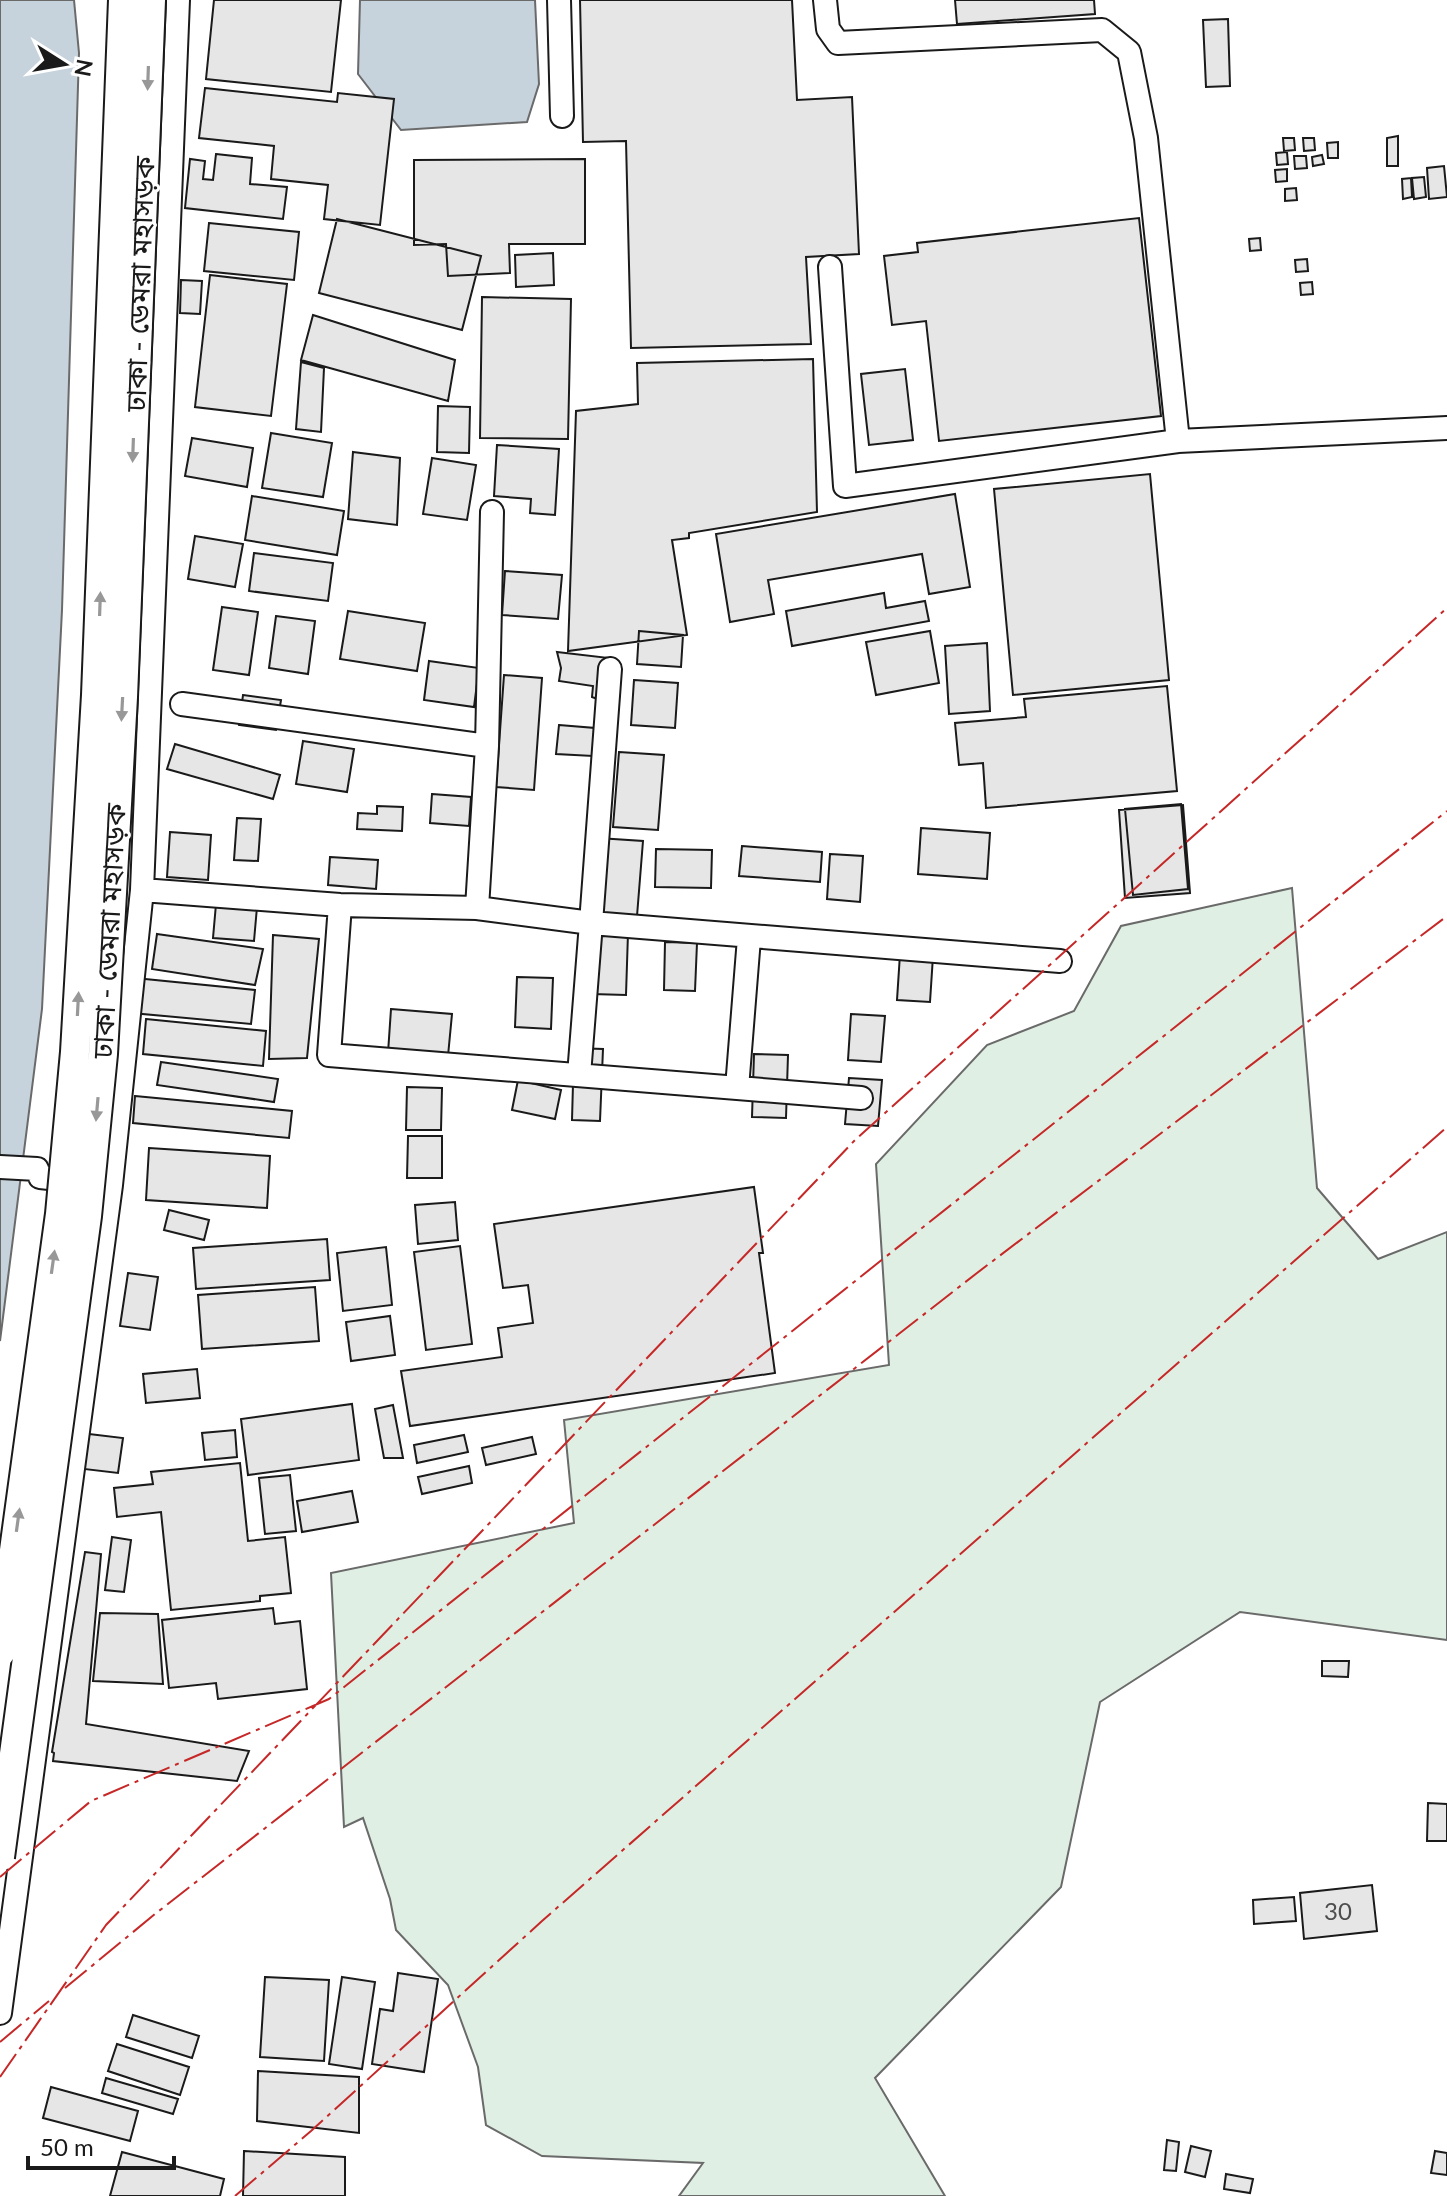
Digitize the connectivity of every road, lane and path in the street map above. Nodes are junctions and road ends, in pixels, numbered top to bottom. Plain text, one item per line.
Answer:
1 (123, 0) edge
2 (151, 0) edge
3 (178, 0) edge
4 (559, 0) edge
5 (825, 0) edge
6 (562, 116) dead end
7 (830, 267) dead end
8 (1447, 428) edge
9 (1178, 441) junction
10 (492, 512) dead end
11 (610, 669) dead end
12 (182, 704) dead end
13 (487, 746) junction
14 (142, 890) junction
15 (340, 905) junction
16 (477, 908) junction
17 (591, 923) junction
18 (749, 938) junction
19 (1060, 961) dead end
20 (579, 1075) junction
21 (737, 1088) junction
22 (861, 1098) dead end
23 (0, 1167) edge
24 (112, 1176) junction
25 (0, 1653) edge
26 (0, 1857) edge
27 (0, 2013) edge

25 -> 1 main road, ঢাকা - ডেমরা মহাসড়ক, bridge
2 -> 26 main road, ঢাকা - ডেমরা মহাসড়ক, bridge
3 - 14 street
4 - 6 street
5 - 9 street
7 - 9 street
8 - 9 street
10 - 13 street
11 - 17 street
12 - 13 street
13 - 16 street
14 - 15 street
14 - 24 street
15 - 16 street
15 - 20 street
16 - 17 street
17 - 18 street
17 - 20 street
18 - 19 street
18 - 21 street
20 - 21 street
21 - 22 street
23 - 24 street
24 - 27 street

